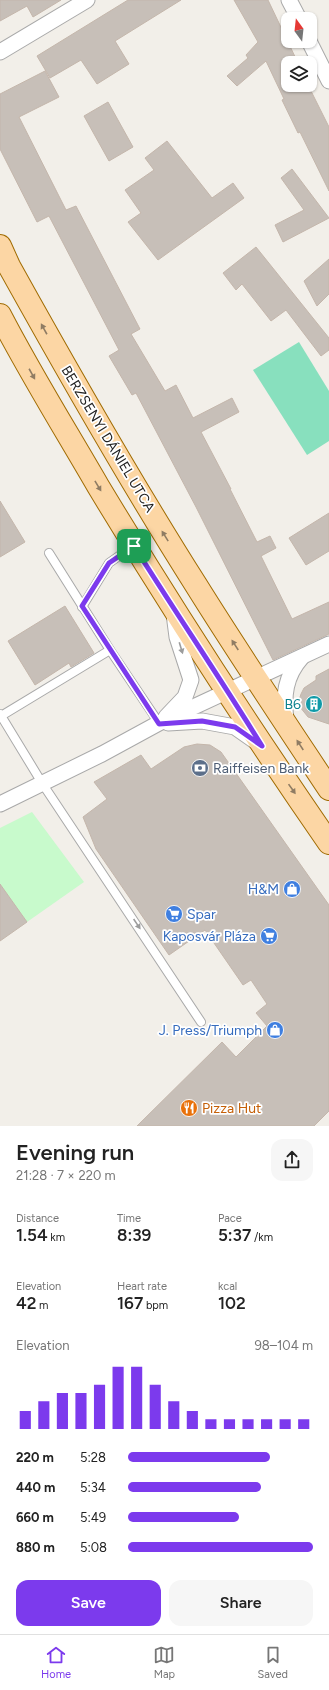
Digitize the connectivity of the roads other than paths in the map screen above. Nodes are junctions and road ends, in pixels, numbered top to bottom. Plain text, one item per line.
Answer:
1 (87, 0) edge
2 (289, 0) edge
3 (295, 12) edge
4 (312, 48) edge
5 (0, 52) edge
6 (329, 81) edge
7 (0, 246) edge
8 (0, 315) edge
9 (134, 546) junction
10 (49, 553) dead end
11 (82, 606) junction
12 (174, 610) junction
13 (329, 644) edge
14 (110, 650) junction
15 (303, 656) junction
16 (257, 678) junction
17 (228, 691) junction
18 (1, 715) edge
19 (159, 724) junction
20 (286, 724) junction
21 (262, 746) junction
22 (42, 783) junction
23 (329, 789) edge
24 (0, 804) edge
25 (329, 843) edge
26 (201, 1022) dead end

1 - 5 street
2 - 3 street
4 - 6 street
16 -> 7 main road, BERZSENYI DÁNIEL UTCA
8 -> 9 main road
9 - 11 lane
9 - 12 main road
10 - 11 lane
11 - 14 lane
12 - 17 main road
12 -> 19 street
13 - 15 street
14 - 18 lane
14 - 19 lane
15 - 16 street
15 - 20 street
16 - 17 street
16 - 20 main road, BERZSENYI DÁNIEL UTCA
17 - 19 street
17 - 21 main road
18 - 22 lane
19 - 21 street
19 - 22 street
23 -> 20 main road, BERZSENYI DÁNIEL UTCA
21 -> 25 main road
22 - 24 street
22 -> 26 lane

